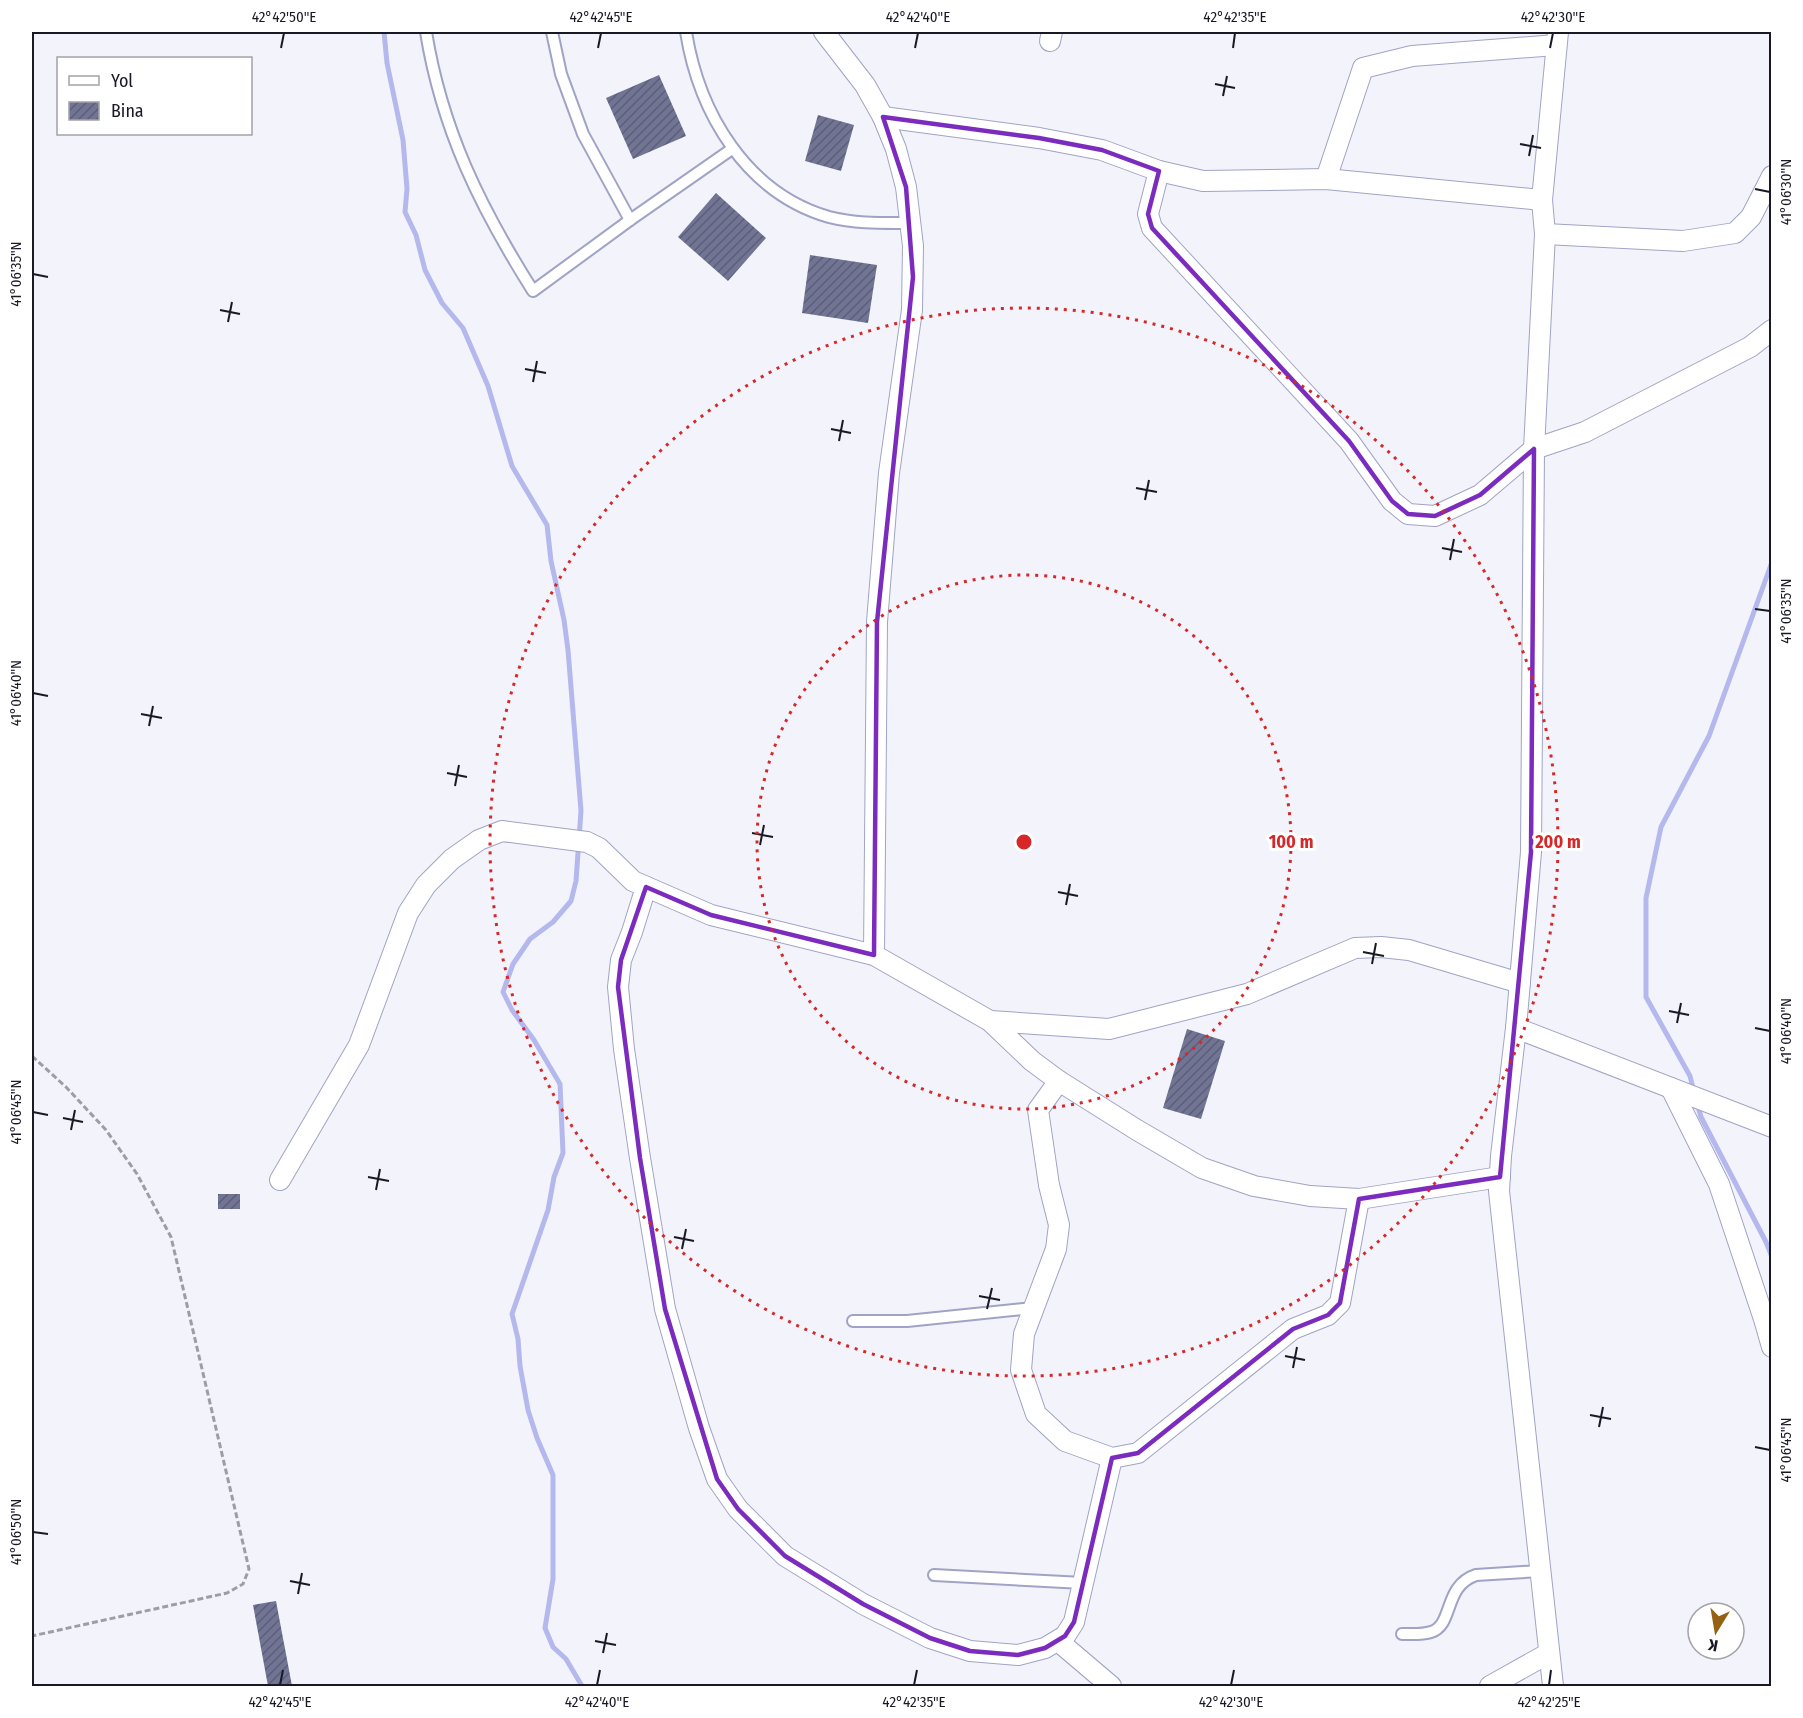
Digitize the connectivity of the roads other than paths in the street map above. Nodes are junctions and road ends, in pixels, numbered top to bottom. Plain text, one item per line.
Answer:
1 (426, 32) edge
2 (552, 32) edge
3 (686, 32) edge
4 (824, 32) edge
5 (1557, 38) edge
6 (883, 117) junction
7 (732, 149) junction
8 (1159, 171) junction
9 (1772, 176) edge
10 (1326, 179) junction
11 (1542, 200) junction
12 (630, 220) junction
13 (911, 223) junction
14 (1545, 234) junction
15 (1772, 330) edge
16 (1534, 449) junction
17 (646, 887) junction
18 (874, 955) junction
19 (1520, 983) junction
20 (990, 1021) junction
21 (1516, 1028) junction
22 (1059, 1081) junction
23 (1677, 1090) junction
24 (1772, 1127) edge
25 (1500, 1177) junction
26 (280, 1180) dead end
27 (1359, 1199) junction
28 (1033, 1308) junction
29 (1768, 1318) edge
30 (853, 1321) dead end
31 (1772, 1347) edge
32 (1112, 1458) junction
33 (1540, 1571) junction
34 (933, 1575) dead end
35 (1083, 1583) junction
36 (1402, 1634) dead end
37 (1058, 1641) junction
38 (1549, 1653) junction
39 (1111, 1686) edge
40 (1490, 1686) edge
41 (1553, 1686) edge

1 - 12 lane
2 - 12 lane
3 - 7 lane
4 - 6 street
5 - 10 street
5 - 11 street
6 - 8 street
6 - 13 street
7 - 12 lane
7 - 13 lane
8 - 10 street
8 - 16 street
9 - 14 street
10 - 11 street
11 - 14 street
13 - 18 street
14 - 16 street
15 - 16 street
16 - 19 street
17 - 18 street
17 - 26 street
17 - 37 street
18 - 20 street
19 - 20 street
19 - 21 street
20 - 22 street
21 - 23 street
21 - 25 street
22 - 27 street
22 - 28 street
23 - 24 street
23 - 29 street
25 - 27 street
25 - 33 street
27 - 32 street
28 - 30 lane
28 - 32 street
29 - 31 street
32 - 35 street
33 - 36 lane
33 - 38 street
34 - 35 lane
35 - 37 street
37 - 39 street
38 - 40 street
38 - 41 street

